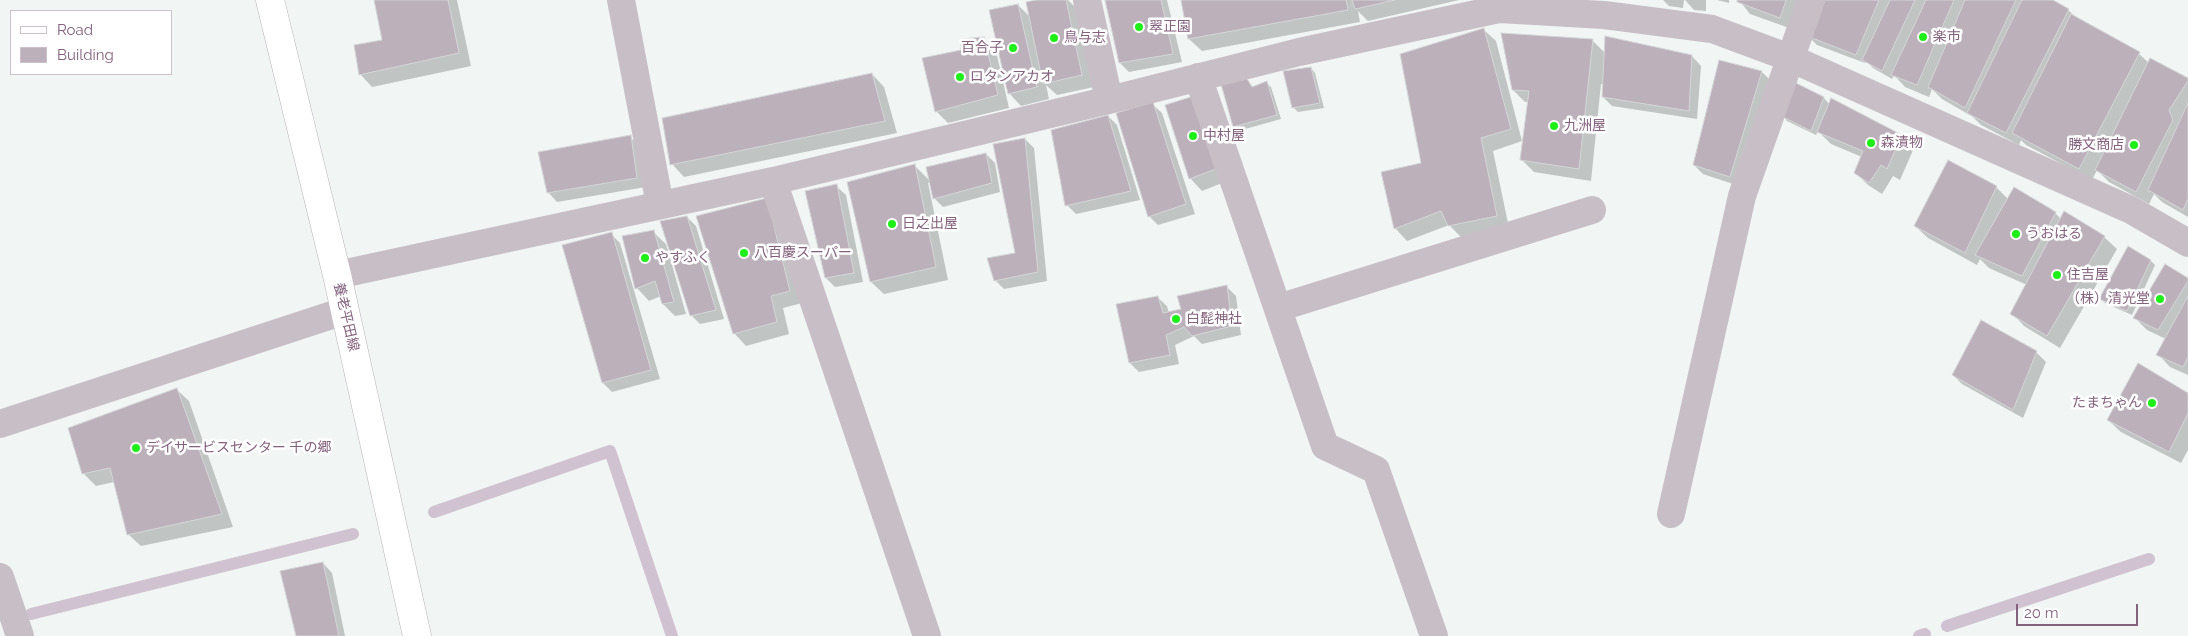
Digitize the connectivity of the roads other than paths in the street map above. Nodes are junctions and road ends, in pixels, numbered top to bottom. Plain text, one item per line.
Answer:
1 (270, 0) edge
2 (621, 0) edge
3 (1086, 0) edge
4 (1811, 0) edge
5 (1790, 58) junction
6 (1198, 77) junction
7 (1109, 100) junction
8 (773, 181) junction
9 (660, 205) junction
10 (1592, 210) dead end
11 (2188, 243) edge
12 (336, 275) junction
13 (1278, 308) junction
14 (344, 311) junction
15 (0, 424) edge
16 (1671, 514) dead end
17 (0, 577) edge
18 (20, 636) edge
19 (417, 636) edge
20 (927, 636) edge
21 (1434, 636) edge

1 - 12 main road, 養老平田線
2 - 9 street
3 - 7 street
4 - 5 street
5 - 6 street
5 - 11 street
5 - 16 street
6 - 7 street
6 - 13 street
7 - 8 street
8 - 9 street
8 - 20 street
9 - 12 street
10 - 13 street
12 - 14 main road, 養老平田線
13 - 21 street
14 - 15 street
14 - 19 main road, 養老平田線
17 - 18 street

